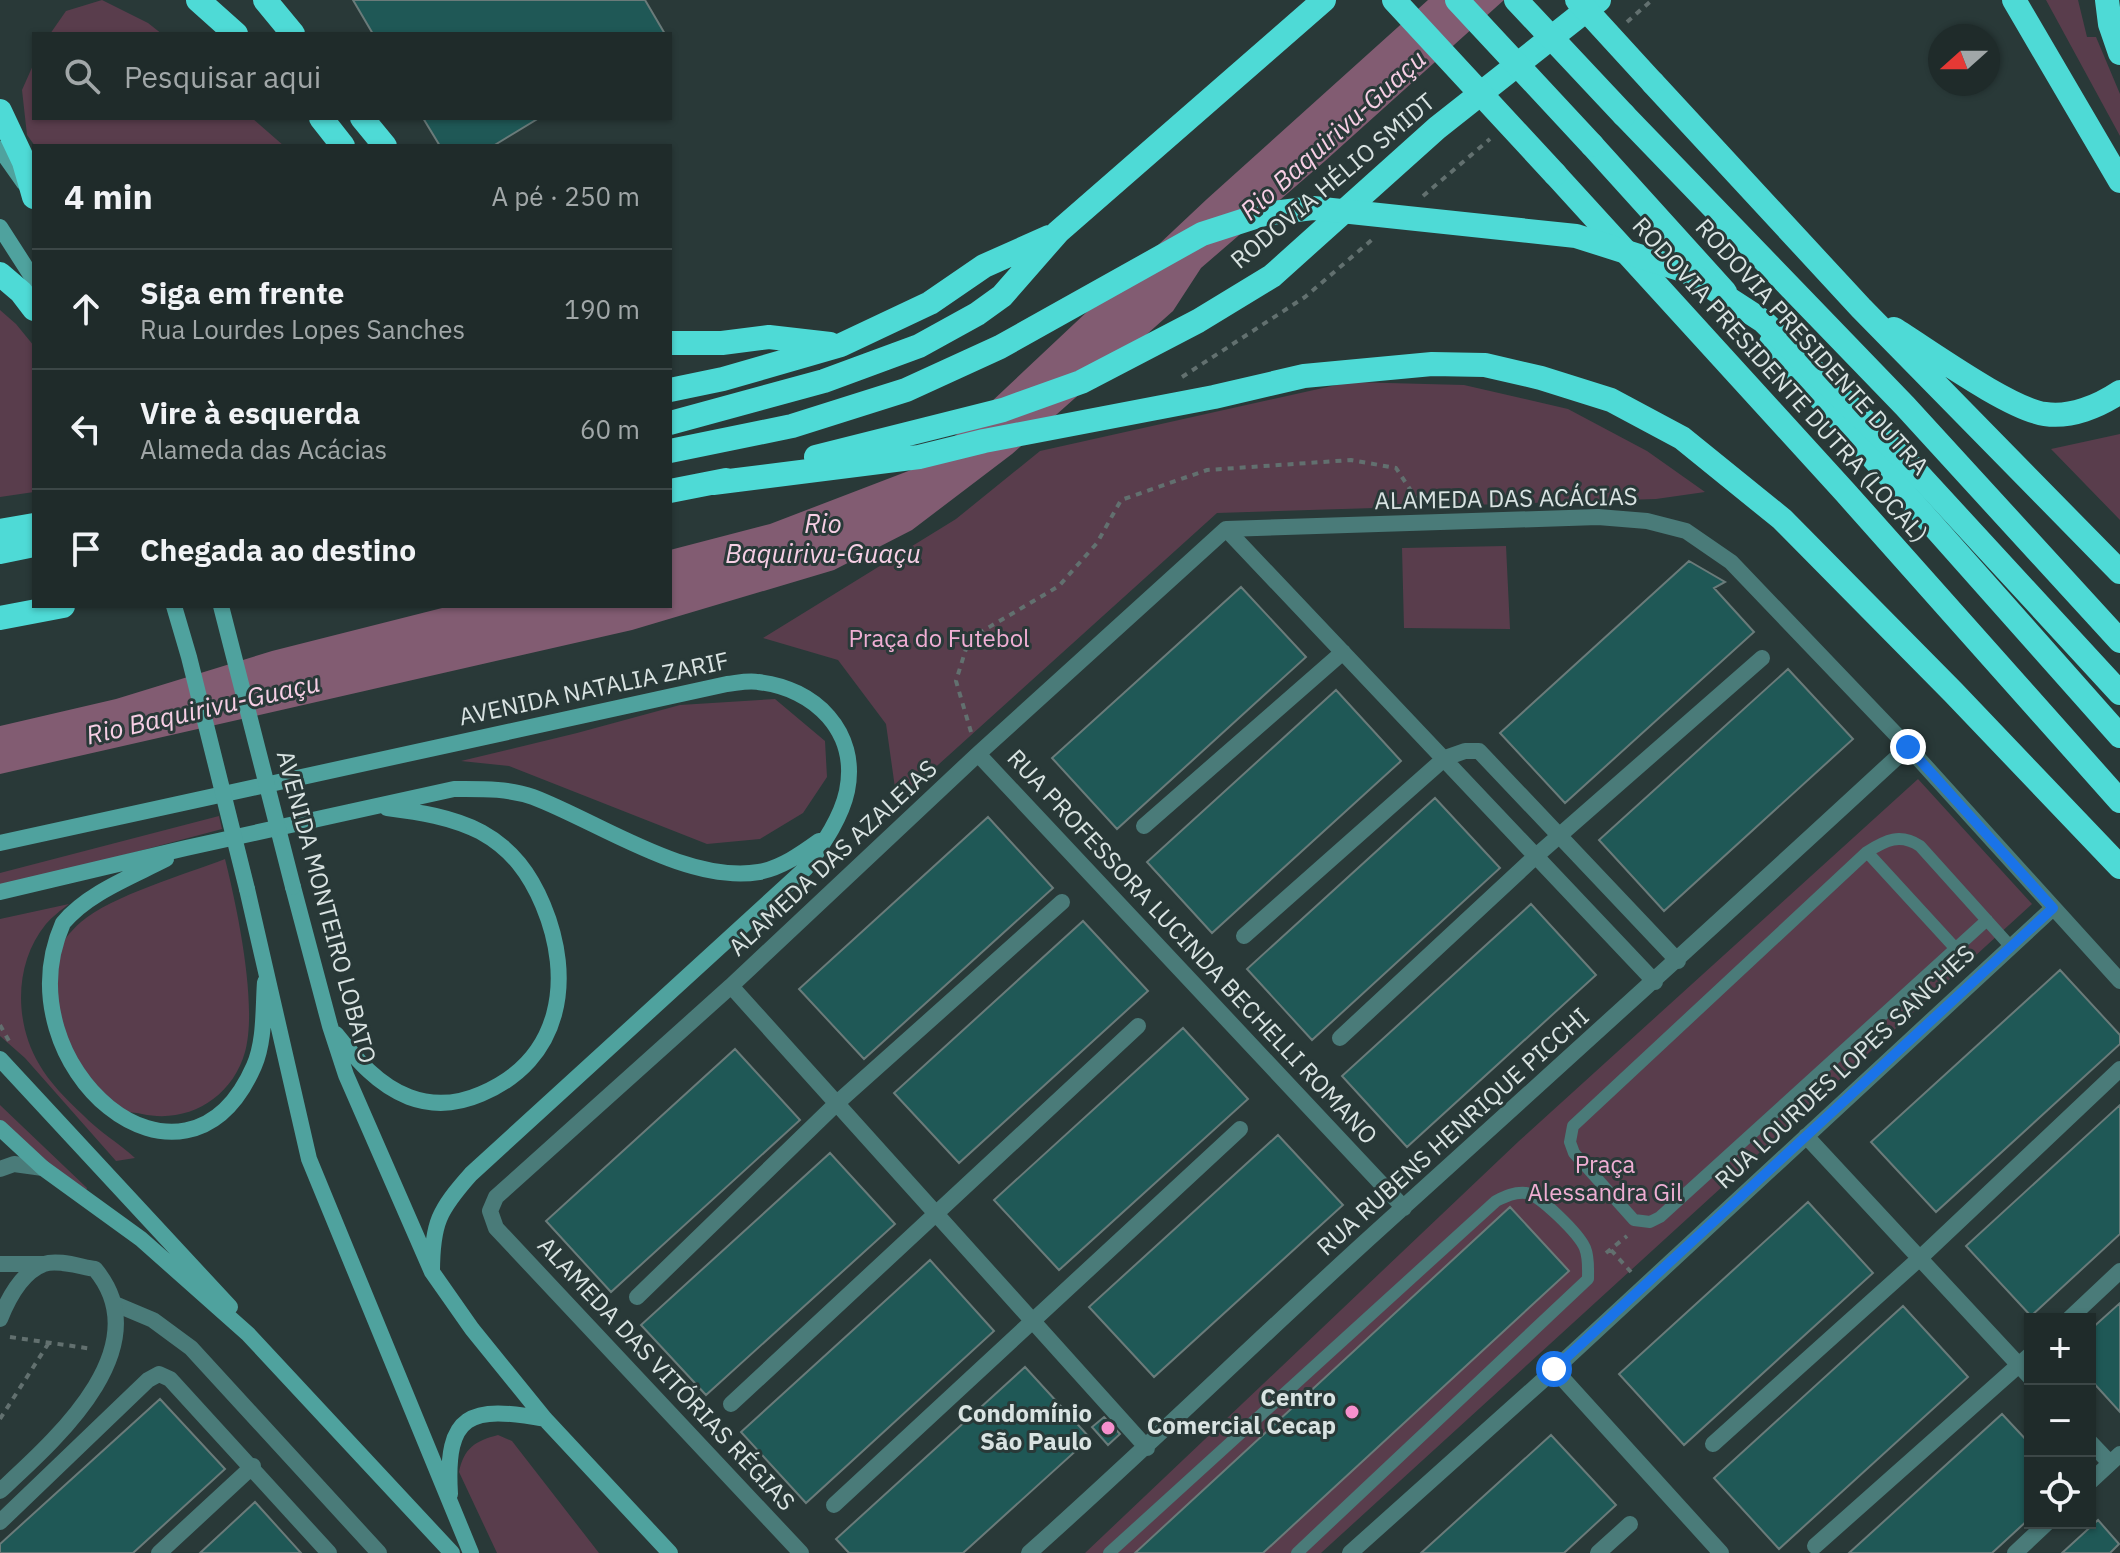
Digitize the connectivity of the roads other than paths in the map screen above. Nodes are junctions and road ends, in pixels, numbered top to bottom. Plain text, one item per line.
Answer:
1 (198, 0) edge
2 (225, 0) edge
3 (265, 0) edge
4 (1324, 0) edge
5 (1394, 0) edge
6 (1457, 0) edge
7 (1516, 0) edge
8 (1577, 0) edge
9 (1599, 0) edge
10 (2014, 0) edge
11 (2107, 0) edge
12 (234, 32) edge
13 (251, 32) edge
14 (291, 32) edge
15 (2120, 53) edge
16 (0, 111) edge
17 (323, 120) edge
18 (364, 120) edge
19 (341, 144) edge
20 (383, 144) edge
21 (0, 149) edge
22 (2120, 181) edge
23 (32, 190) edge
24 (32, 194) edge
25 (0, 227) edge
26 (1058, 232) junction
27 (0, 274) edge
28 (32, 277) edge
29 (32, 306) edge
30 (1861, 308) junction
31 (672, 343) edge
32 (841, 345) junction
33 (672, 390) edge
34 (2120, 392) edge
35 (672, 422) edge
36 (672, 451) edge
37 (713, 483) junction
38 (679, 490) edge
39 (32, 525) edge
40 (1226, 529) junction
41 (0, 531) edge
42 (32, 545) edge
43 (0, 552) edge
44 (2038, 553) junction
45 (2120, 572) edge
46 (52, 608) edge
47 (175, 608) edge
48 (222, 608) edge
49 (2120, 617) edge
50 (0, 618) edge
51 (2120, 641) edge
52 (1343, 652) junction
53 (1762, 658) dead end
54 (2120, 693) edge
55 (2120, 736) edge
56 (1908, 747) junction
57 (978, 754) junction
58 (1445, 758) junction
59 (2120, 801) edge
60 (373, 806) junction
61 (1144, 826) dead end
62 (829, 834) junction
63 (1560, 834) junction
64 (0, 843) edge
65 (186, 848) junction
66 (1867, 852) junction
67 (1536, 856) junction
68 (2120, 867) edge
69 (0, 892) edge
70 (1062, 902) dead end
71 (2053, 908) junction
72 (1987, 920) junction
73 (1244, 936) dead end
74 (2011, 947) junction
75 (1956, 949) junction
76 (1678, 961) junction
77 (266, 964) junction
78 (34, 980) dead end
79 (2120, 981) edge
80 (1655, 982) junction
81 (731, 986) junction
82 (330, 1026) junction
83 (1138, 1026) dead end
84 (1340, 1038) dead end
85 (0, 1059) edge
86 (2120, 1069) edge
87 (77, 1098) dead end
88 (837, 1103) junction
89 (0, 1128) edge
90 (1240, 1129) dead end
91 (1806, 1136) junction
92 (43, 1168) junction
93 (0, 1169) edge
94 (1404, 1208) junction
95 (936, 1213) junction
96 (496, 1228) joint
97 (1920, 1258) junction
98 (0, 1264) edge
99 (44, 1264) junction
100 (2120, 1271) edge
101 (432, 1272) junction
102 (637, 1297) dead end
103 (115, 1304) junction
104 (2075, 1313) edge
105 (0, 1319) edge
106 (1032, 1320) junction
107 (248, 1334) junction
108 (2024, 1364) edge
109 (2024, 1368) edge
110 (1554, 1369) junction
111 (731, 1404) dead end
112 (545, 1419) junction
113 (1713, 1444) dead end
114 (2096, 1446) edge
115 (1147, 1448) junction
116 (2115, 1459) edge
117 (253, 1466) junction
118 (2096, 1476) edge
119 (0, 1491) edge
120 (834, 1505) dead end
121 (451, 1508) junction
122 (0, 1522) edge
123 (1630, 1524) dead end
124 (2041, 1529) edge
125 (1815, 1546) dead end
126 (159, 1553) edge
127 (329, 1553) edge
128 (379, 1553) edge
129 (452, 1553) edge
130 (471, 1553) edge
131 (670, 1553) edge
132 (801, 1553) edge
133 (1029, 1553) edge
134 (1109, 1553) edge
135 (1297, 1553) edge
136 (1350, 1553) edge
137 (1598, 1553) edge
138 (1721, 1553) edge
139 (2015, 1553) edge

1 - 12 highway
2 - 13 highway
3 - 14 highway
4 - 26 highway
5 - 59 highway, RODOVIA PRESIDENTE DUTRA (LOCAL), bridge
6 - 55 highway, RODOVIA PRESIDENTE DUTRA, bridge
7 - 44 highway, RODOVIA PRESIDENTE DUTRA, bridge
8 - 30 highway, bridge
9 - 37 highway, RODOVIA HÉLIO SMIDT
10 - 22 highway
11 - 15 highway
16 - 23 highway
17 - 19 highway
18 - 20 highway
21 - 24 main road
25 - 28 main road
26 - 32 highway
26 - 35 highway
27 - 29 highway
30 - 34 highway
30 - 45 highway
31 - 32 highway
32 - 33 highway
36 - 54 highway, bridge
37 - 38 highway, RODOVIA HÉLIO SMIDT
37 - 68 highway
39 - 41 highway
40 - 52 street
40 - 56 street, ALAMEDA DAS ACÁCIAS
40 - 57 street, ALAMEDA DAS AZALEIAS
42 - 43 highway
44 - 49 highway
44 - 51 highway, RODOVIA PRESIDENTE DUTRA
46 - 50 highway
47 - 77 main road, bridge
48 - 82 main road, AVENIDA MONTEIRO LOBATO, bridge
52 - 58 street
52 - 61 street
53 - 63 street
56 - 71 street, ALAMEDA DAS ACÁCIAS
56 - 76 street, RUA RUBENS HENRIQUE PICCHI
57 - 81 street, ALAMEDA DAS AZALEIAS
57 - 94 street, RUA PROFESSORA LUCINDA BECHELLI ROMANO
58 - 63 street
58 - 67 street
58 - 73 street
60 - 62 main road
60 - 65 main road
60 - 82 main road
62 - 64 main road, AVENIDA NATALIA ZARIF
62 - 101 main road, AVENIDA NATALIA ZARIF
63 - 67 street
63 - 76 street
65 - 69 main road
65 - 78 main road
66 - 72 lane
66 - 75 lane
66 - 75 lane
67 - 80 street
67 - 84 street
70 - 88 street
71 - 74 street, RUA LOURDES LOPES SANCHES
71 - 79 street, ALAMEDA DAS ACÁCIAS
72 - 74 lane
72 - 75 lane
74 - 91 street, RUA LOURDES LOPES SANCHES
76 - 80 street, RUA RUBENS HENRIQUE PICCHI
77 - 87 main road
77 - 121 main road
80 - 94 street, RUA RUBENS HENRIQUE PICCHI
81 - 88 street
81 - 96 street, ALAMEDA DAS AZALEIAS
82 - 101 main road, AVENIDA MONTEIRO LOBATO
83 - 95 street
85 - 107 main road
86 - 97 street
88 - 95 street
88 - 102 street
89 - 92 main road
90 - 106 street
91 - 97 street
91 - 110 street, RUA LOURDES LOPES SANCHES
92 - 93 street
92 - 107 main road
94 - 115 street, RUA RUBENS HENRIQUE PICCHI
95 - 106 street
95 - 111 street
96 - 132 street, ALAMEDA DAS VITÓRIAS RÉGIAS
97 - 108 street
97 - 113 street
98 - 99 street
99 - 103 street
99 - 105 street
100 - 104 street
101 - 112 main road, AVENIDA MONTEIRO LOBATO
103 - 119 street
103 - 128 street
106 - 115 street
106 - 120 street
107 - 129 main road
109 - 125 street
110 - 136 street, RUA LOURDES LOPES SANCHES
110 - 138 street
112 - 121 main road
112 - 131 main road, AVENIDA MONTEIRO LOBATO
114 - 116 street
115 - 133 street, RUA RUBENS HENRIQUE PICCHI
116 - 118 street
117 - 122 street
117 - 126 street
117 - 127 street
121 - 130 main road
123 - 137 street
124 - 139 street
134 - 135 lane

